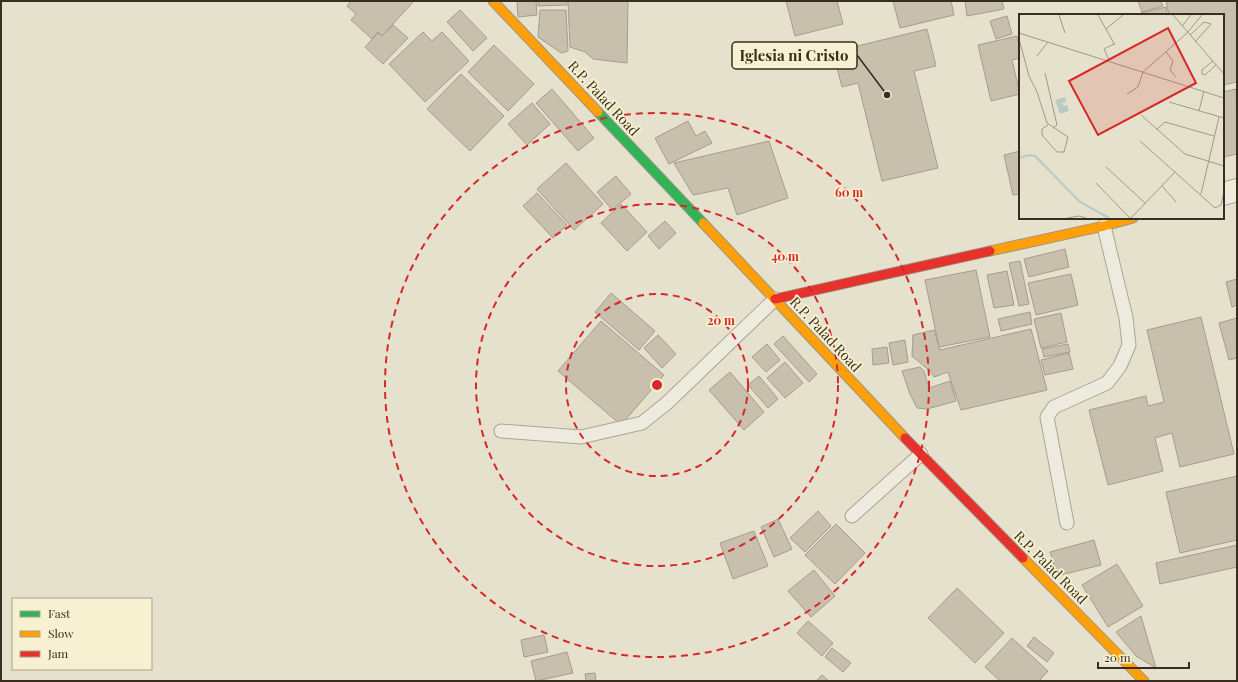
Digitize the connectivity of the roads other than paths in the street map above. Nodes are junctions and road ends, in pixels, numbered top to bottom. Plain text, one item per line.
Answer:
1 (496, 3) edge
2 (1237, 190) edge
3 (1224, 194) edge
4 (1129, 219) edge
5 (1104, 226) junction
6 (775, 299) junction
7 (501, 431) dead end
8 (920, 454) junction
9 (852, 516) dead end
10 (1067, 523) dead end
11 (1144, 681) edge

1 - 6 street, R.P. Palad Road
2 - 3 street
4 - 5 street
5 - 6 street
5 - 10 lane
6 - 7 lane
6 - 8 street, R.P. Palad Road
8 - 9 lane
8 - 11 street, R.P. Palad Road

